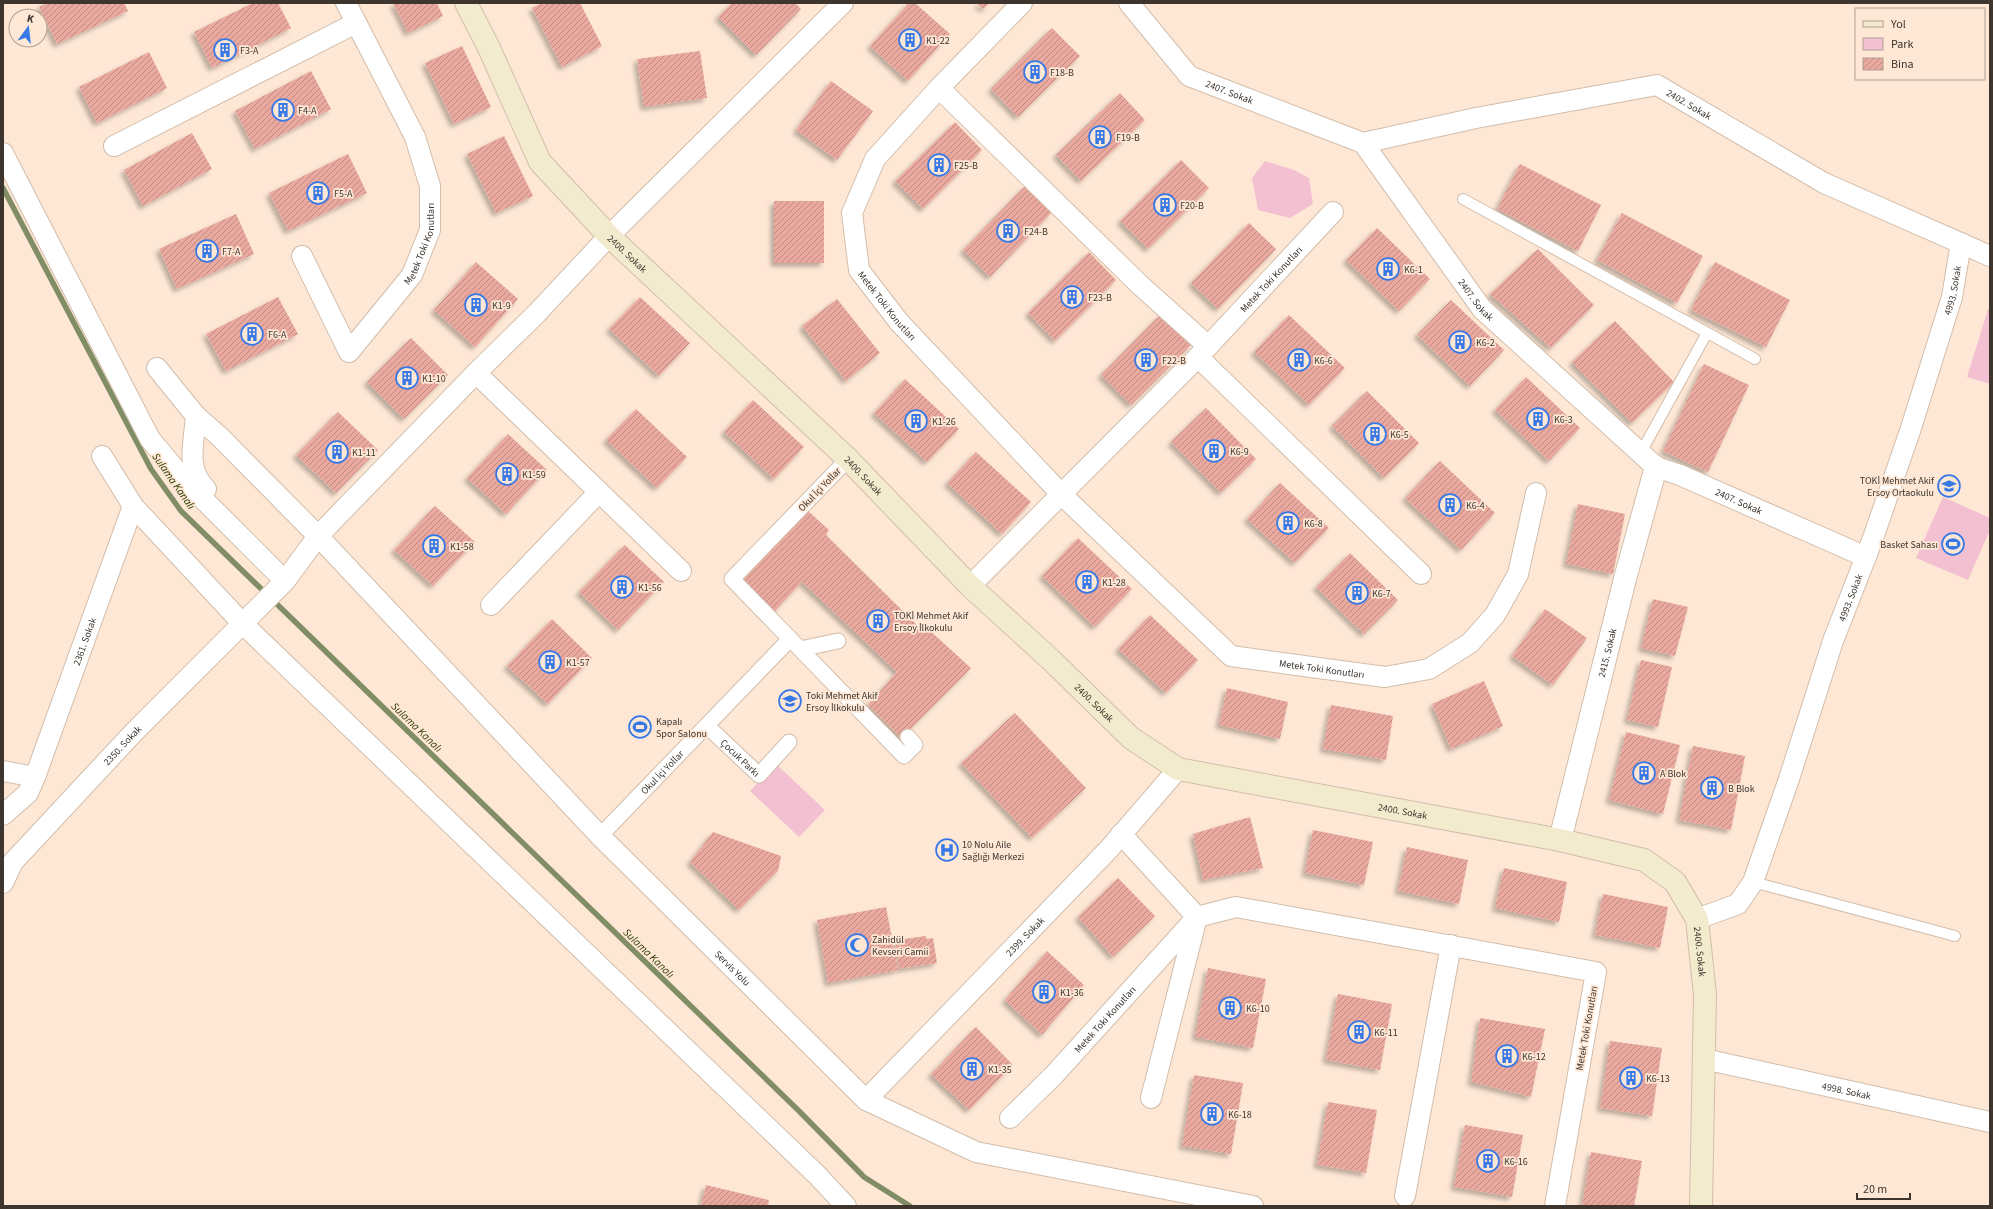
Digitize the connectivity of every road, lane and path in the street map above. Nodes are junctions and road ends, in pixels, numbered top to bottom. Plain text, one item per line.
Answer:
1 (346, 3) edge
2 (466, 3) edge
3 (843, 3) edge
4 (1022, 3) edge
5 (1129, 3) edge
6 (356, 23) junction
7 (939, 88) junction
8 (1363, 143) junction
9 (114, 146) dead end
10 (3, 153) edge
11 (1463, 199) dead end
12 (1333, 212) dead end
13 (609, 236) junction
14 (1961, 243) junction
15 (302, 256) dead end
16 (1990, 256) edge
17 (1707, 333) junction
18 (1203, 352) junction
19 (1755, 359) dead end
20 (157, 368) dead end
21 (476, 373) junction
22 (196, 416) junction
23 (102, 456) dead end
24 (848, 459) junction
25 (1648, 461) junction
26 (599, 492) junction
27 (1536, 493) dead end
28 (1062, 495) junction
29 (133, 506) junction
30 (318, 536) junction
31 (1866, 557) junction
32 (681, 571) dead end
33 (1421, 574) dead end
34 (286, 580) junction
35 (970, 586) junction
36 (491, 605) dead end
37 (247, 620) junction
38 (838, 640) dead end
39 (795, 644) junction
40 (707, 726) junction
41 (908, 737) dead end
42 (789, 742) dead end
43 (1178, 769) junction
44 (3, 771) edge
45 (35, 777) junction
46 (3, 815) edge
47 (1121, 834) junction
48 (600, 836) junction
49 (1560, 840) junction
50 (1753, 882) junction
51 (3, 883) edge
52 (1197, 917) junction
53 (1697, 919) junction
54 (1955, 936) dead end
55 (1450, 945) junction
56 (1704, 1059) junction
57 (1152, 1098) dead end
58 (866, 1100) junction
59 (1010, 1118) dead end
60 (1990, 1122) edge
61 (1405, 1196) dead end
62 (846, 1206) edge
63 (1253, 1206) edge
64 (1555, 1206) edge
65 (1701, 1206) edge

1 - 6 street, Metek Toki Konutları
2 - 13 main road, 2400. Sokak
3 - 13 street, 2350. Sokak
4 - 7 street, Metek Toki Konutları
5 - 8 street, 2407. Sokak
6 - 9 street
6 - 15 street, Metek Toki Konutları
7 - 18 street
7 - 28 street, Metek Toki Konutları
8 - 14 street, 2402. Sokak
8 - 25 street, 2407. Sokak
10 - 34 street
11 - 17 lane
12 - 18 street, Metek Toki Konutları
13 - 21 street, 2350. Sokak
13 - 24 main road, 2400. Sokak
14 - 16 street, 2402. Sokak
14 - 31 street, 4993. Sokak
17 - 19 lane
17 - 25 lane
18 - 28 street, Metek Toki Konutları
18 - 33 street
20 - 22 street, Servis Yolu
21 - 26 street
21 - 30 street, 2350. Sokak
22 - 30 street, Servis Yolu
22 - 34 street
23 - 29 street
24 - 35 main road, 2400. Sokak
24 - 39 street, Okul İçi Yollar
25 - 31 street, 2407. Sokak
25 - 49 street, 2415. Sokak
26 - 32 street
26 - 36 street
27 - 28 street, Metek Toki Konutları
28 - 35 street, Metek Toki Konutları
29 - 37 street
29 - 45 street, 2361. Sokak
30 - 34 street, 2350. Sokak
30 - 48 street, Servis Yolu
31 - 50 street, 4993. Sokak
34 - 37 street, 2350. Sokak
35 - 43 main road, 2400. Sokak
37 - 51 street, 2350. Sokak
37 - 62 street
38 - 39 street
39 - 40 street, Okul İçi Yollar
39 - 41 street, Okul İçi Yollar
40 - 42 street, Çocuk Parkı
40 - 48 street, Okul İçi Yollar
43 - 47 street, 2399. Sokak
43 - 49 main road, 2400. Sokak
44 - 45 street
45 - 46 street, 2361. Sokak
47 - 52 street
47 - 58 street, 2399. Sokak
48 - 58 street, Servis Yolu
49 - 53 main road, 2400. Sokak
50 - 53 street, 4993. Sokak
50 - 54 lane
52 - 55 street, Metek Toki Konutları
52 - 57 street
52 - 59 street, Metek Toki Konutları
53 - 56 main road, 2400. Sokak
55 - 61 street
55 - 64 street, Metek Toki Konutları
56 - 60 street, 4998. Sokak
56 - 65 main road, 2400. Sokak
58 - 63 street, Servis Yolu

